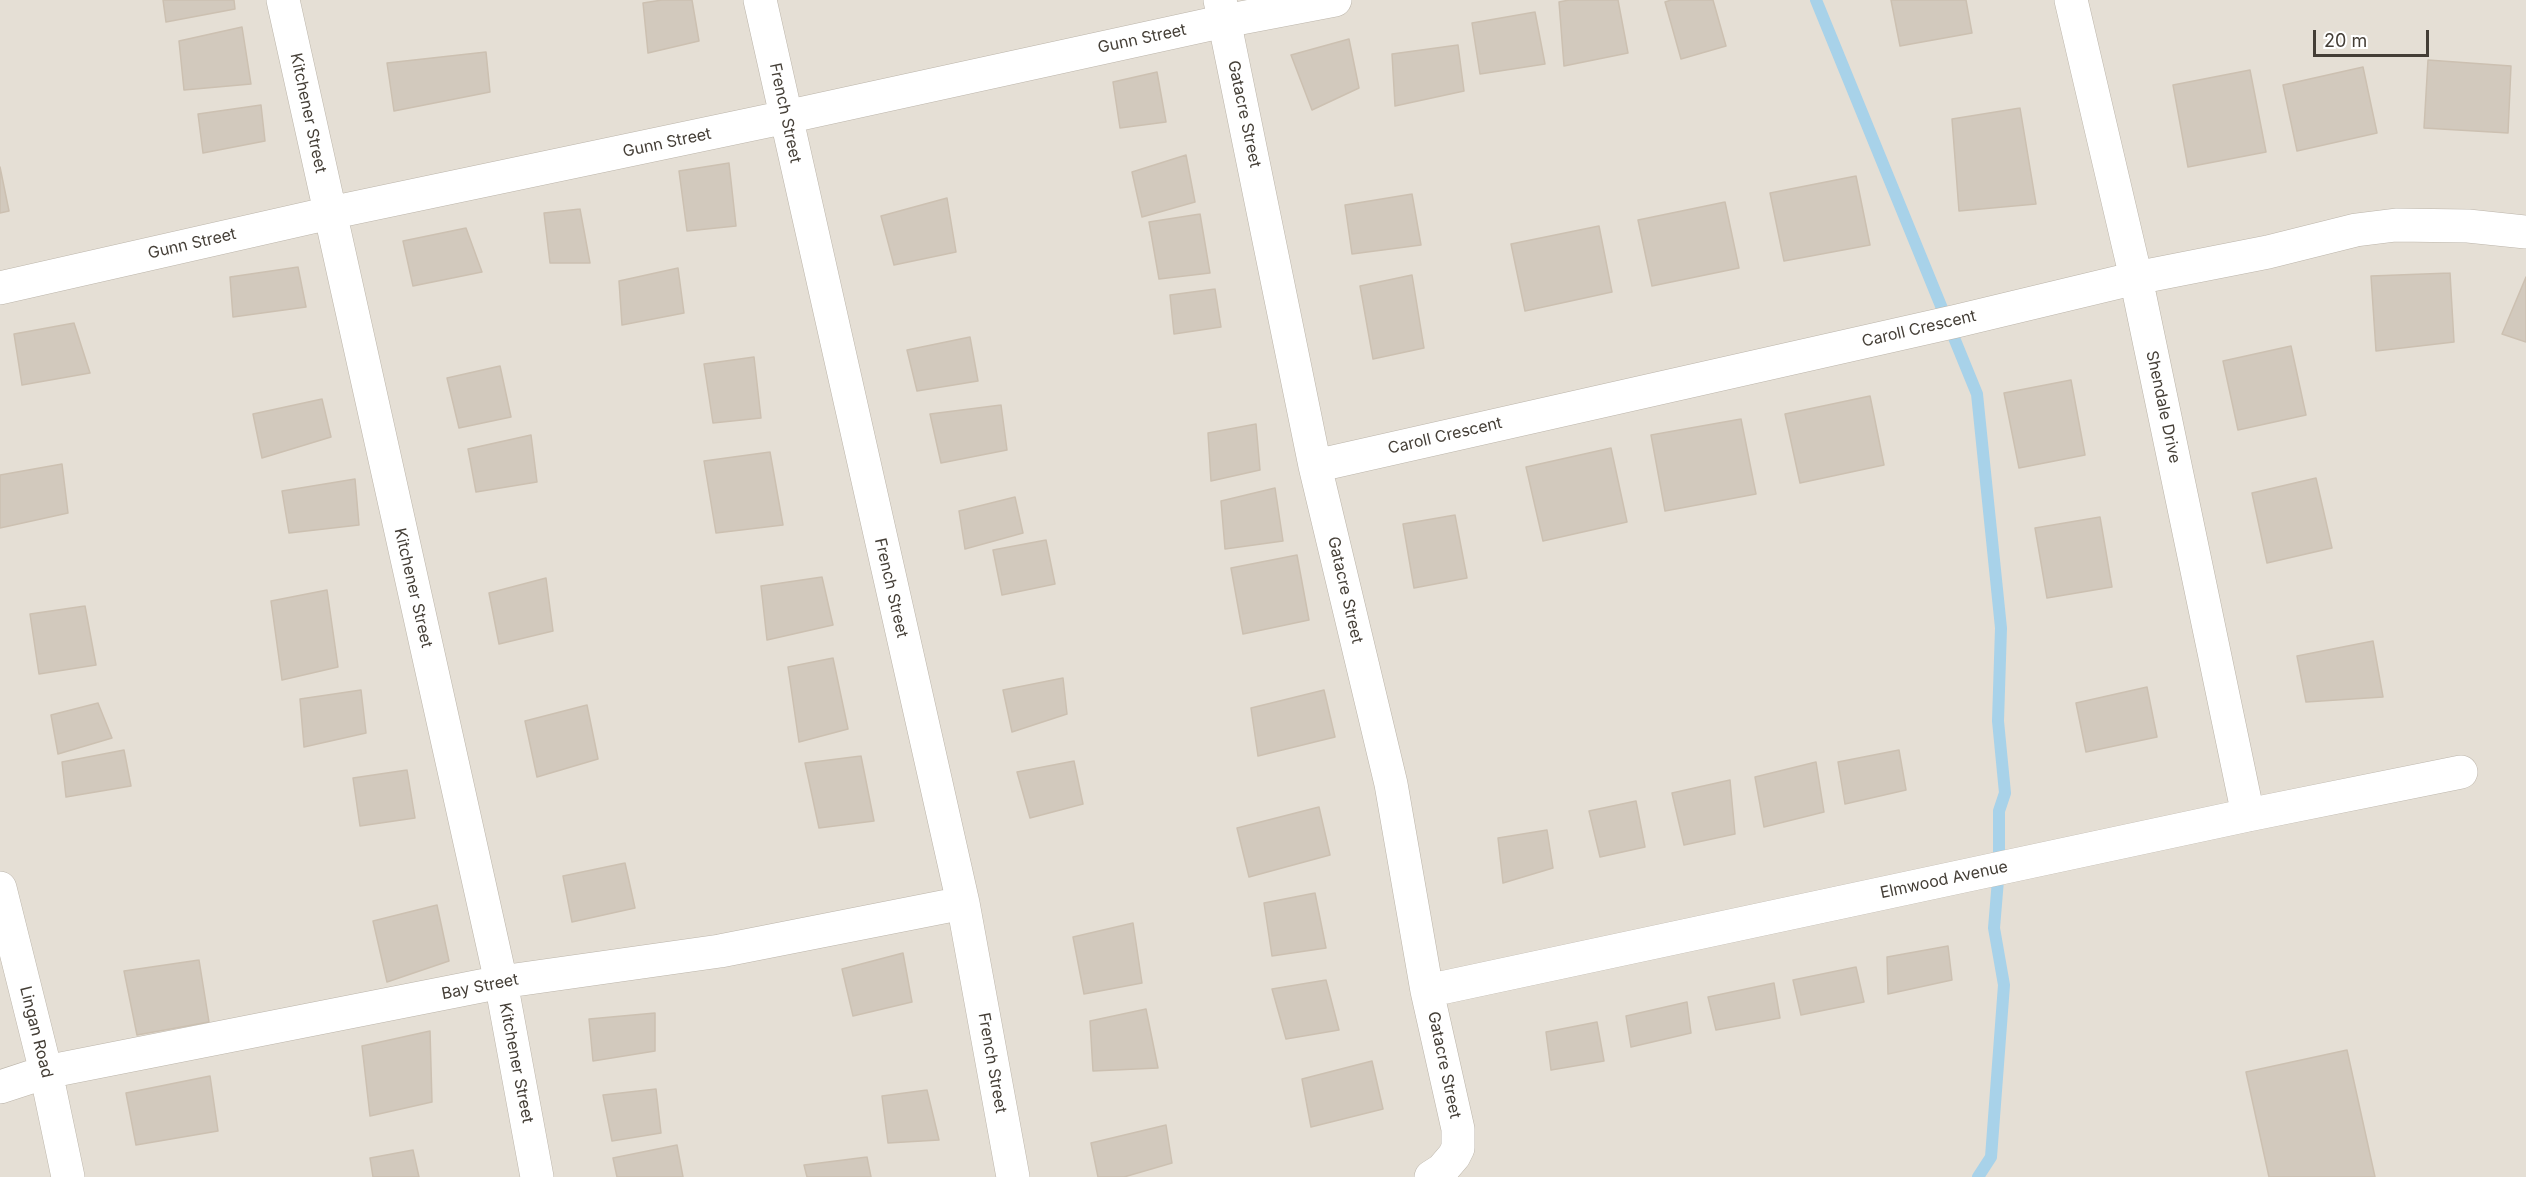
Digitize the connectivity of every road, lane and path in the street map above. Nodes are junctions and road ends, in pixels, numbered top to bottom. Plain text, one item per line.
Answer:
1 (283, 0) edge
2 (760, 0) edge
3 (1335, 0) edge
4 (2071, 0) edge
5 (1223, 10) edge
6 (786, 117) junction
7 (330, 213) junction
8 (2526, 232) edge
9 (2136, 278) junction
10 (0, 288) edge
11 (1316, 466) junction
12 (2461, 772) dead end
13 (2248, 815) junction
14 (0, 888) edge
15 (963, 903) junction
16 (501, 982) junction
17 (1428, 991) junction
18 (46, 1072) junction
19 (0, 1087) edge
20 (1444, 1173) edge
21 (68, 1177) edge
22 (537, 1177) edge
23 (1013, 1177) edge

1 - 7 street, Kitchener Street
2 - 6 street, French Street
3 - 5 street, Gunn Street
4 - 9 street, Shendale Drive
5 - 6 street, Gunn Street
5 - 11 street, Gatacre Street
6 - 7 street, Gunn Street
6 - 15 street, French Street
7 - 10 street, Gunn Street
7 - 16 street, Kitchener Street
8 - 9 street, Caroll Crescent
9 - 11 street, Caroll Crescent
9 - 13 street, Shendale Drive
11 - 17 street, Gatacre Street
12 - 13 street, Elmwood Avenue
13 - 17 street, Elmwood Avenue
14 - 18 street, Lingan Road
15 - 16 street, Bay Street
15 - 23 street, French Street
16 - 18 street, Bay Street
16 - 22 street, Kitchener Street
17 - 20 street, Gatacre Street
18 - 19 street, Bay Street
18 - 21 street, Lingan Road

